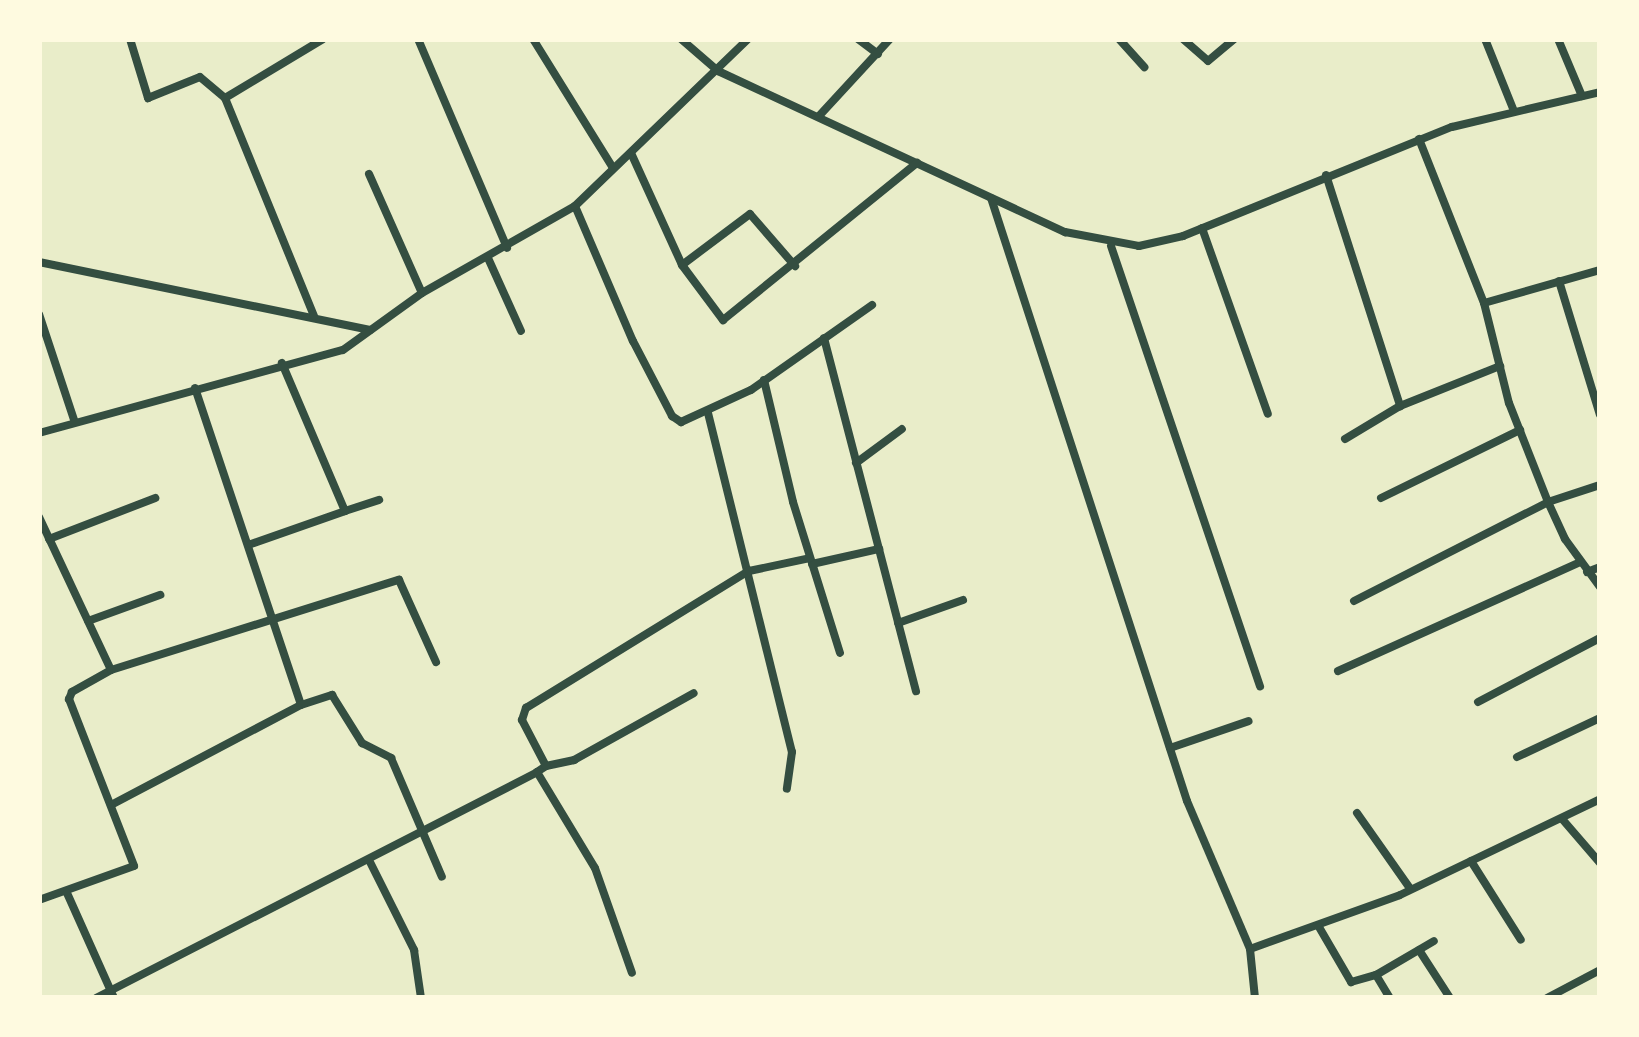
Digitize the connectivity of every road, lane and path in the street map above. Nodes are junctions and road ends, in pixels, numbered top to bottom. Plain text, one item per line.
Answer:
1 (130, 39) edge
2 (323, 39) edge
3 (418, 39) edge
4 (533, 39) edge
5 (681, 39) edge
6 (748, 39) edge
7 (858, 39) edge
8 (890, 39) edge
9 (1119, 39) edge
10 (1183, 39) edge
11 (1234, 39) edge
12 (1485, 39) edge
13 (1558, 39) edge
14 (878, 54) junction
15 (1144, 67) dead end
16 (718, 71) junction
17 (1600, 92) edge
18 (1582, 96) junction
19 (225, 98) junction
20 (1514, 111) junction
21 (819, 116) junction
22 (1419, 139) junction
23 (631, 153) junction
24 (917, 163) junction
25 (613, 168) junction
26 (369, 175) dead end
27 (1326, 175) junction
28 (991, 198) junction
29 (575, 206) junction
30 (1202, 228) junction
31 (1110, 244) junction
32 (507, 248) junction
33 (488, 258) junction
34 (39, 262) edge
35 (682, 265) junction
36 (795, 266) junction
37 (1600, 270) edge
38 (1559, 281) junction
39 (422, 293) junction
40 (1484, 303) junction
41 (872, 305) dead end
42 (39, 314) edge
43 (314, 316) junction
44 (370, 330) junction
45 (521, 331) dead end
46 (824, 338) junction
47 (282, 364) junction
48 (1500, 366) junction
49 (764, 380) junction
50 (196, 388) junction
51 (1400, 406) junction
52 (708, 413) junction
53 (1268, 414) dead end
54 (1600, 415) edge
55 (74, 420) junction
56 (902, 430) dead end
57 (1520, 430) junction
58 (39, 433) edge
59 (1345, 439) dead end
60 (856, 463) junction
61 (1600, 485) edge
62 (155, 498) dead end
63 (1381, 498) dead end
64 (379, 500) dead end
65 (1548, 502) junction
66 (344, 511) junction
67 (39, 518) edge
68 (49, 539) junction
69 (251, 544) junction
70 (879, 549) junction
71 (811, 561) junction
72 (1581, 562) junction
73 (1600, 567) edge
74 (749, 571) junction
75 (1587, 572) junction
76 (1600, 587) edge
77 (160, 595) dead end
78 (963, 600) dead end
79 (1354, 601) dead end
80 (88, 621) junction
81 (275, 622) junction
82 (898, 623) junction
83 (1600, 638) edge
84 (840, 653) dead end
85 (436, 662) dead end
86 (111, 670) junction
87 (1338, 670) dead end
88 (1260, 687) dead end
89 (916, 692) dead end
90 (694, 693) dead end
91 (1478, 702) dead end
92 (302, 705) junction
93 (1600, 718) edge
94 (1249, 721) dead end
95 (1170, 748) junction
96 (1517, 757) dead end
97 (542, 769) junction
98 (787, 790) dead end
99 (1600, 799) edge
100 (111, 805) junction
101 (1357, 814) dead end
102 (1563, 820) junction
103 (425, 830) junction
104 (369, 860) junction
105 (1470, 861) junction
106 (1600, 863) edge
107 (442, 877) dead end
108 (1409, 887) junction
109 (68, 893) junction
110 (39, 900) edge
111 (1319, 927) junction
112 (1520, 940) dead end
113 (1434, 941) dead end
114 (1250, 949) junction
115 (1419, 950) junction
116 (1600, 970) edge
117 (632, 973) dead end
118 (1376, 975) junction
119 (112, 994) edge
120 (97, 998) edge
121 (421, 998) edge
122 (1255, 998) edge
123 (1390, 998) edge
124 (1450, 998) edge
125 (1547, 998) edge

1 - 19 street
2 - 19 street
3 - 32 street
4 - 25 street
5 - 16 street
6 - 16 street
7 - 14 street
8 - 14 street
9 - 15 street
10 - 11 street
12 - 20 street
13 - 18 street
14 - 21 street
16 - 21 street
16 - 23 street
17 - 18 street
18 - 20 street
19 - 43 street
20 - 22 street
21 - 24 street
22 - 27 street
22 - 40 street
23 - 25 street
23 - 35 street
24 - 28 street
24 - 36 street
25 - 29 street
26 - 39 street
27 - 30 street
27 - 51 street
28 - 31 street
28 - 95 street
29 - 32 street
29 - 52 street
30 - 31 street
30 - 53 street
31 - 88 street
32 - 33 street
33 - 39 street
33 - 45 street
34 - 43 street
35 - 36 street
35 - 36 street
37 - 38 street
38 - 40 street
38 - 54 street
39 - 44 street
40 - 48 street
41 - 46 street
42 - 55 street
43 - 44 street
44 - 47 street
46 - 49 street
46 - 60 street
47 - 50 street
47 - 66 street
48 - 51 street
48 - 57 street
49 - 52 street
49 - 71 street
50 - 55 street
50 - 69 street
51 - 59 street
52 - 74 street
55 - 58 street
56 - 60 street
57 - 63 street
57 - 65 street
60 - 70 street
61 - 65 street
62 - 68 street
64 - 66 street
65 - 72 street
65 - 79 street
66 - 69 street
67 - 68 street
68 - 80 street
69 - 81 street
70 - 71 street
70 - 82 street
71 - 74 street
71 - 84 street
72 - 75 street
72 - 87 street
73 - 75 street
74 - 97 street
74 - 98 street
75 - 76 street
77 - 80 street
78 - 82 street
80 - 86 street
81 - 85 street
81 - 86 street
81 - 92 street
82 - 89 street
83 - 91 street
86 - 100 street
90 - 97 street
92 - 100 street
92 - 103 street
93 - 96 street
94 - 95 street
95 - 114 street
97 - 103 street
97 - 117 street
99 - 102 street
100 - 109 street
101 - 108 street
102 - 105 street
102 - 106 street
103 - 104 street
103 - 107 street
104 - 119 street
104 - 121 street
105 - 108 street
105 - 112 street
108 - 111 street
109 - 110 street
109 - 119 street
111 - 114 street
111 - 118 street
113 - 115 street
114 - 122 street
115 - 118 street
115 - 124 street
116 - 125 street
118 - 123 street
119 - 120 street

